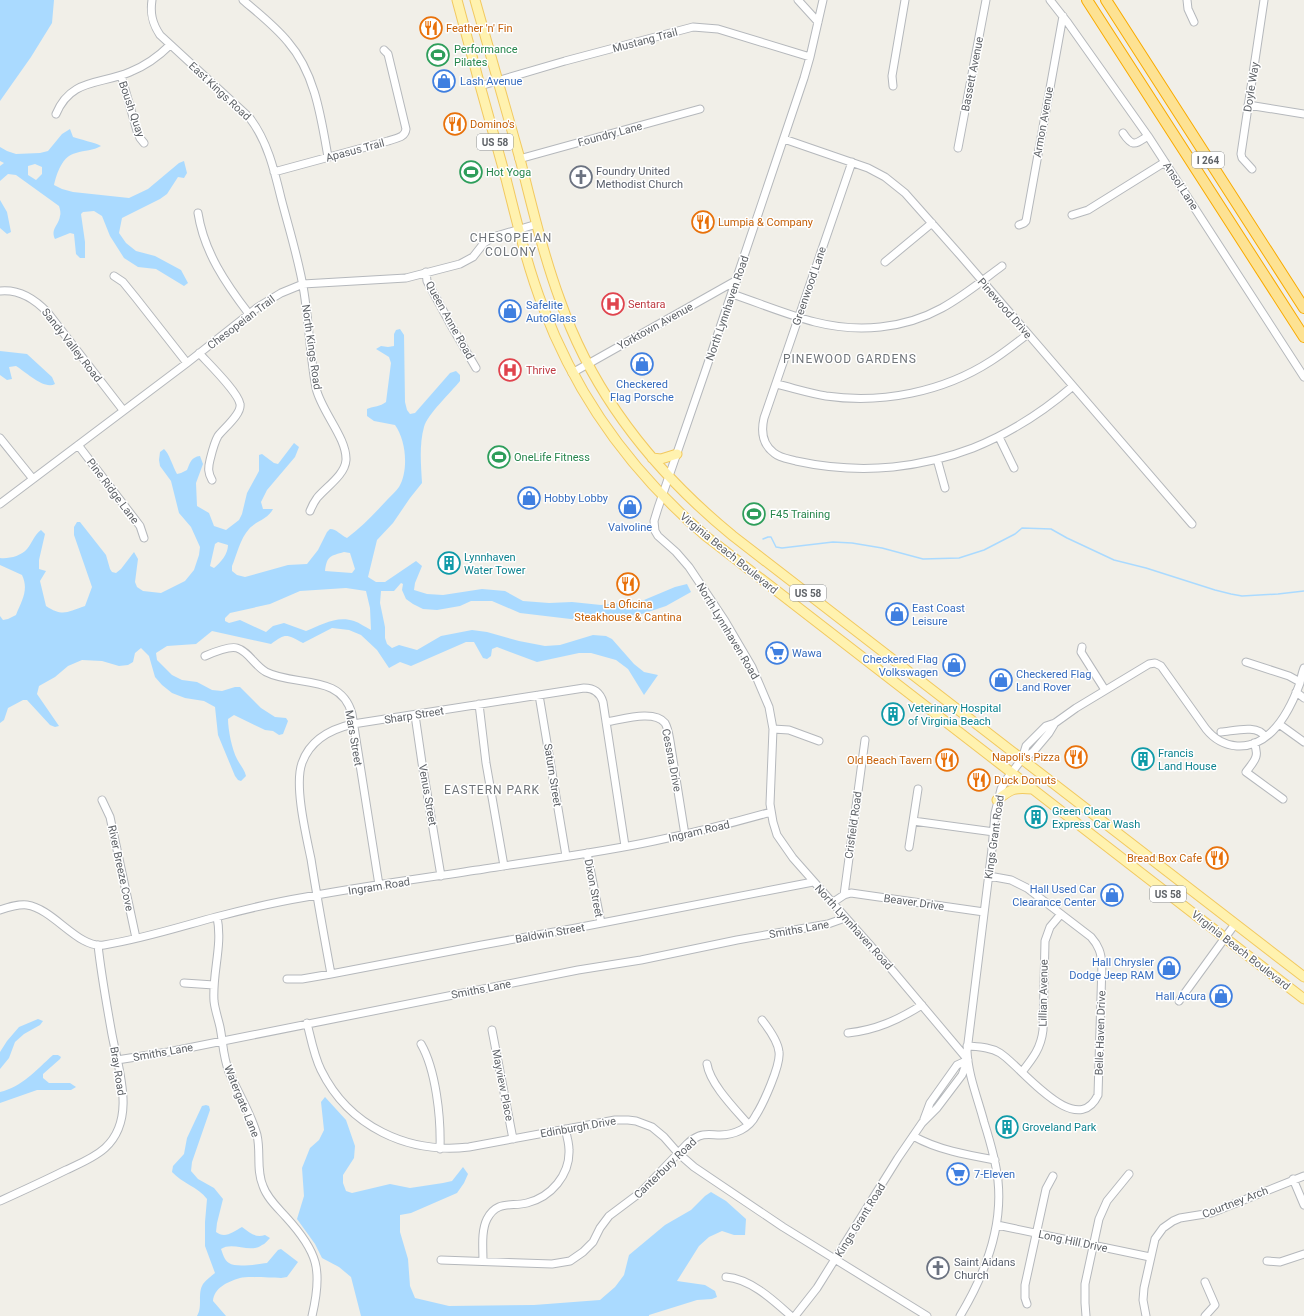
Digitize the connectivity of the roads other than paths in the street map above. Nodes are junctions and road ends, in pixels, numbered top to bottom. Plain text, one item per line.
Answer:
1 (152, 0) edge
2 (243, 0) edge
3 (457, 0) edge
4 (475, 0) edge
5 (798, 0) edge
6 (822, 0) edge
7 (905, 0) edge
8 (986, 0) edge
9 (1050, 0) edge
10 (1086, 0) edge
11 (1106, 0) edge
12 (1187, 0) edge
13 (1264, 0) edge
14 (1062, 16) junction
15 (818, 22) junction
16 (1194, 22) dead end
17 (170, 46) junction
18 (384, 50) dead end
19 (810, 57) junction
20 (121, 75) junction
21 (498, 81) junction
22 (480, 86) junction
23 (893, 86) dead end
24 (1248, 105) junction
25 (700, 109) dead end
26 (56, 114) dead end
27 (1304, 114) edge
28 (1123, 133) dead end
29 (1148, 136) junction
30 (784, 139) junction
31 (144, 143) dead end
32 (958, 148) dead end
33 (328, 157) junction
34 (519, 159) junction
35 (852, 162) junction
36 (1165, 162) junction
37 (1252, 169) dead end
38 (274, 172) junction
39 (198, 213) dead end
40 (1072, 214) dead end
41 (932, 223) junction
42 (537, 224) junction
43 (1019, 225) dead end
44 (519, 228) junction
45 (885, 262) dead end
46 (1002, 266) dead end
47 (426, 272) junction
48 (114, 276) dead end
49 (736, 280) junction
50 (982, 281) junction
51 (303, 284) junction
52 (0, 291) edge
53 (732, 294) junction
54 (1304, 308) edge
55 (249, 314) junction
56 (798, 316) junction
57 (1028, 334) junction
58 (1304, 337) edge
59 (199, 353) junction
60 (187, 363) junction
61 (588, 363) junction
62 (476, 368) dead end
63 (572, 373) junction
64 (1304, 377) edge
65 (776, 384) junction
66 (1073, 386) junction
67 (123, 410) junction
68 (999, 437) junction
69 (0, 438) edge
70 (78, 445) junction
71 (677, 454) junction
72 (652, 458) junction
73 (937, 459) junction
74 (1014, 468) dead end
75 (669, 477) junction
76 (33, 479) junction
77 (212, 480) dead end
78 (945, 488) dead end
79 (662, 496) junction
80 (0, 504) edge
81 (310, 511) dead end
82 (1192, 524) dead end
83 (144, 538) dead end
84 (795, 583) junction
85 (784, 597) junction
86 (1082, 647) dead end
87 (204, 656) dead end
88 (1246, 662) dead end
89 (1304, 668) edge
90 (1300, 682) junction
91 (1105, 690) junction
92 (1296, 692) junction
93 (539, 695) junction
94 (1304, 698) edge
95 (479, 704) junction
96 (415, 715) junction
97 (606, 722) junction
98 (353, 724) junction
99 (1279, 724) junction
100 (773, 728) junction
101 (1221, 732) dead end
102 (1265, 738) junction
103 (865, 740) dead end
104 (819, 741) dead end
105 (1304, 742) edge
106 (1254, 744) junction
107 (1022, 759) junction
108 (1011, 773) junction
109 (918, 789) dead end
110 (1032, 789) junction
111 (102, 800) dead end
112 (997, 800) junction
113 (1283, 800) dead end
114 (771, 812) junction
115 (913, 821) junction
116 (994, 832) junction
117 (685, 835) junction
118 (625, 846) junction
119 (909, 847) dead end
120 (587, 853) junction
121 (566, 856) junction
122 (504, 866) junction
123 (441, 876) junction
124 (989, 876) junction
125 (813, 882) junction
126 (379, 886) junction
127 (844, 895) junction
128 (316, 896) junction
129 (832, 903) junction
130 (0, 910) edge
131 (984, 912) junction
132 (1061, 914) junction
133 (217, 917) junction
134 (845, 918) junction
135 (601, 924) junction
136 (1235, 924) junction
137 (136, 938) junction
138 (1225, 938) junction
139 (98, 945) junction
140 (331, 974) junction
141 (1304, 977) edge
142 (287, 979) dead end
143 (184, 983) dead end
144 (214, 985) junction
145 (1304, 999) edge
146 (1178, 1001) dead end
147 (922, 1005) junction
148 (762, 1020) dead end
149 (307, 1023) junction
150 (492, 1030) dead end
151 (848, 1033) dead end
152 (222, 1041) junction
153 (421, 1044) dead end
154 (968, 1046) junction
155 (117, 1060) junction
156 (968, 1060) junction
157 (708, 1064) dead end
158 (1022, 1072) junction
159 (748, 1124) junction
160 (565, 1129) junction
161 (913, 1136) junction
162 (513, 1139) junction
163 (440, 1149) junction
164 (678, 1153) junction
165 (995, 1160) junction
166 (1129, 1174) dead end
167 (1053, 1176) dead end
168 (1304, 1176) edge
169 (1293, 1179) junction
170 (0, 1201) edge
171 (1304, 1205) edge
172 (997, 1225) junction
173 (1036, 1233) junction
174 (1093, 1246) junction
175 (1304, 1254) edge
176 (1150, 1258) junction
177 (441, 1260) dead end
178 (835, 1260) junction
179 (483, 1261) junction
180 (1267, 1261) dead end
181 (726, 1277) dead end
182 (1205, 1282) dead end
183 (1027, 1304) dead end
184 (312, 1316) edge
185 (791, 1316) edge
186 (795, 1316) edge
187 (928, 1316) edge
188 (960, 1316) edge
189 (1086, 1316) edge
190 (1146, 1316) edge
191 (1205, 1316) edge

1 - 17 street, East Kings Road
2 - 33 street
3 - 22 main road, Virginia Beach Boulevard / US 58
4 - 21 main road, Virginia Beach Boulevard / US 58
5 - 15 street
6 - 15 street, North Lynnhaven Road
7 - 23 street
8 - 32 street, Bassett Avenue
9 - 14 street, Ansol Lane
10 - 58 highway, I 264
11 - 54 highway, I 264
12 - 16 street
13 - 24 street, Doyle Way
14 - 29 street, Ansol Lane
14 - 43 street, Armon Avenue
15 - 19 street, North Lynnhaven Road
17 - 20 street
17 - 38 street, East Kings Road
18 - 33 street, Apasus Trail
19 - 21 street, Mustang Trail
19 - 30 street, North Lynnhaven Road
20 - 26 street
20 - 31 street, Boush Quay
21 - 22 street, Mustang Trail
21 - 34 main road, Virginia Beach Boulevard / US 58
22 - 44 main road, Virginia Beach Boulevard / US 58
24 - 27 street
24 - 37 street, Doyle Way
25 - 34 street, Foundry Lane
28 - 29 street
29 - 36 street, Ansol Lane
30 - 35 street, Pinewood Drive
30 - 49 street, North Lynnhaven Road
33 - 38 street, Apasus Trail
34 - 42 main road, Virginia Beach Boulevard / US 58
35 - 41 street, Pinewood Drive
35 - 56 street, Greenwood Lane
36 - 40 street
36 - 64 street, Ansol Lane
38 - 51 street, East Kings Road
39 - 55 street
41 - 45 street
41 - 50 street, Pinewood Drive
42 - 44 street, Chesopeian Trail
42 - 61 main road, Virginia Beach Boulevard / US 58
44 - 47 street, Chesopeian Trail
44 - 63 main road, Virginia Beach Boulevard / US 58
46 - 50 street
47 - 51 street, Chesopeian Trail
47 - 62 street, Queen Anne Road
48 - 60 street
49 - 53 street, North Lynnhaven Road
49 - 61 street, Yorktown Avenue
50 - 56 street
50 - 57 street, Pinewood Drive
51 - 55 street, Chesopeian Trail
51 - 81 street, North Kings Road
52 - 67 street, Sandy Valley Road
53 - 56 street
53 - 71 street, North Lynnhaven Road
55 - 59 street, Chesopeian Trail
56 - 65 street, Greenwood Lane
57 - 65 street
57 - 66 street, Pinewood Drive
59 - 60 street, Chesopeian Trail
59 - 77 street
60 - 67 street, Chesopeian Trail
61 - 63 street, Yorktown Avenue
61 - 72 main road, Virginia Beach Boulevard / US 58
63 - 79 main road, Virginia Beach Boulevard / US 58
65 - 73 street, Greenwood Lane
66 - 68 street
66 - 82 street, Pinewood Drive
67 - 70 street, Chesopeian Trail
68 - 73 street
68 - 74 street
69 - 76 street
70 - 76 street, Chesopeian Trail
70 - 83 street, Pine Ridge Lane
71 - 72 main road
71 - 75 street, North Lynnhaven Road
72 - 75 main road, Virginia Beach Boulevard / US 58
73 - 78 street
75 - 79 street, North Lynnhaven Road
75 - 84 main road, Virginia Beach Boulevard / US 58
76 - 80 street, Chesopeian Trail
79 - 85 main road, Virginia Beach Boulevard / US 58
79 - 100 street, North Lynnhaven Road
84 - 85 main road
84 - 107 main road, Virginia Beach Boulevard / US 58
85 - 108 main road, Virginia Beach Boulevard / US 58
86 - 91 street
87 - 98 street, Mars Street
88 - 90 street
89 - 90 street
90 - 92 street
91 - 106 street, Kings Grant Road
91 - 107 street, Kings Grant Road
92 - 94 street
92 - 99 street
93 - 95 street, Sharp Street
93 - 97 street, Sharp Street
93 - 121 street, Saturn Street
95 - 96 street, Sharp Street
95 - 122 street
96 - 98 street, Sharp Street
96 - 123 street, Venus Street
97 - 117 street, Cessna Drive
97 - 118 street, Sharp Street
98 - 126 street, Mars Street
98 - 128 street, Sharp Street
99 - 102 street
99 - 105 street
100 - 104 street
100 - 114 street, North Lynnhaven Road
101 - 102 street
102 - 106 street
103 - 127 street, Crisfield Road
106 - 113 street
107 - 108 street, Kings Grant Road
107 - 136 main road, Virginia Beach Boulevard / US 58
108 - 110 main road, Virginia Beach Boulevard / US 58
108 - 112 street, Kings Grant Road
109 - 115 street
110 - 112 main road
110 - 138 main road, Virginia Beach Boulevard / US 58
111 - 137 street, River Breeze Cove
112 - 116 street, Kings Grant Road
114 - 117 street, Ingram Road
114 - 125 street, North Lynnhaven Road
115 - 116 street
115 - 119 street
116 - 124 street, Kings Grant Road
117 - 118 street, Ingram Road
118 - 120 street, Ingram Road
120 - 121 street, Ingram Road
120 - 135 street, Dixon Street
121 - 122 street, Ingram Road
122 - 123 street, Ingram Road
123 - 126 street, Ingram Road
124 - 131 street, Kings Grant Road
124 - 132 street, Belle Haven Drive
125 - 129 street, North Lynnhaven Road
125 - 135 street, Baldwin Street
126 - 128 street, Ingram Road
127 - 129 street
127 - 131 street, Beaver Drive
128 - 133 street, Ingram Road
128 - 140 street, Sharp Street
129 - 134 street, North Lynnhaven Road
130 - 139 street
131 - 154 street, Kings Grant Road
132 - 158 street, Lillian Avenue
132 - 158 street, Belle Haven Drive
133 - 137 street, Ingram Road
133 - 144 street, Watergate Lane
134 - 147 street, North Lynnhaven Road
134 - 149 street, Smiths Lane
135 - 140 street, Baldwin Street
136 - 138 street
136 - 141 main road, Virginia Beach Boulevard / US 58
137 - 139 street, Ingram Road
138 - 145 main road, Virginia Beach Boulevard / US 58
138 - 146 street
139 - 155 street, Bray Road
140 - 142 street, Baldwin Street
143 - 144 street
144 - 152 street, Watergate Lane
147 - 151 street
147 - 156 street, North Lynnhaven Road
148 - 159 street, Canterbury Road
149 - 152 street, Smiths Lane
149 - 163 street, Edinburgh Drive
150 - 162 street, Mayview Place
152 - 155 street, Smiths Lane
152 - 184 street, Watergate Lane
153 - 163 street
154 - 156 street, Kings Grant Road
154 - 158 street, Belle Haven Drive
155 - 170 street, Bray Road
156 - 161 street, Kings Grant Road
156 - 165 street, North Lynnhaven Road
157 - 159 street
159 - 164 street, Canterbury Road
160 - 162 street, Edinburgh Drive
160 - 164 street, Edinburgh Drive
160 - 179 street
161 - 165 street
161 - 178 street, Kings Grant Road
162 - 163 street, Edinburgh Drive
164 - 178 street, Edinburgh Drive
164 - 179 street, Canterbury Road
165 - 172 street, North Lynnhaven Road
166 - 174 street
167 - 173 street
168 - 169 street, Courtney Arch
169 - 171 street
169 - 176 street, Courtney Arch
172 - 173 street, Long Hill Drive
172 - 188 street, North Lynnhaven Road
173 - 174 street, Long Hill Drive
173 - 183 street
174 - 176 street, Long Hill Drive
174 - 189 street
175 - 180 street
176 - 190 street, Courtney Arch
177 - 179 street, Canterbury Road
178 - 186 street, Kings Grant Road
178 - 187 street, Edinburgh Drive
181 - 185 street
182 - 191 street

